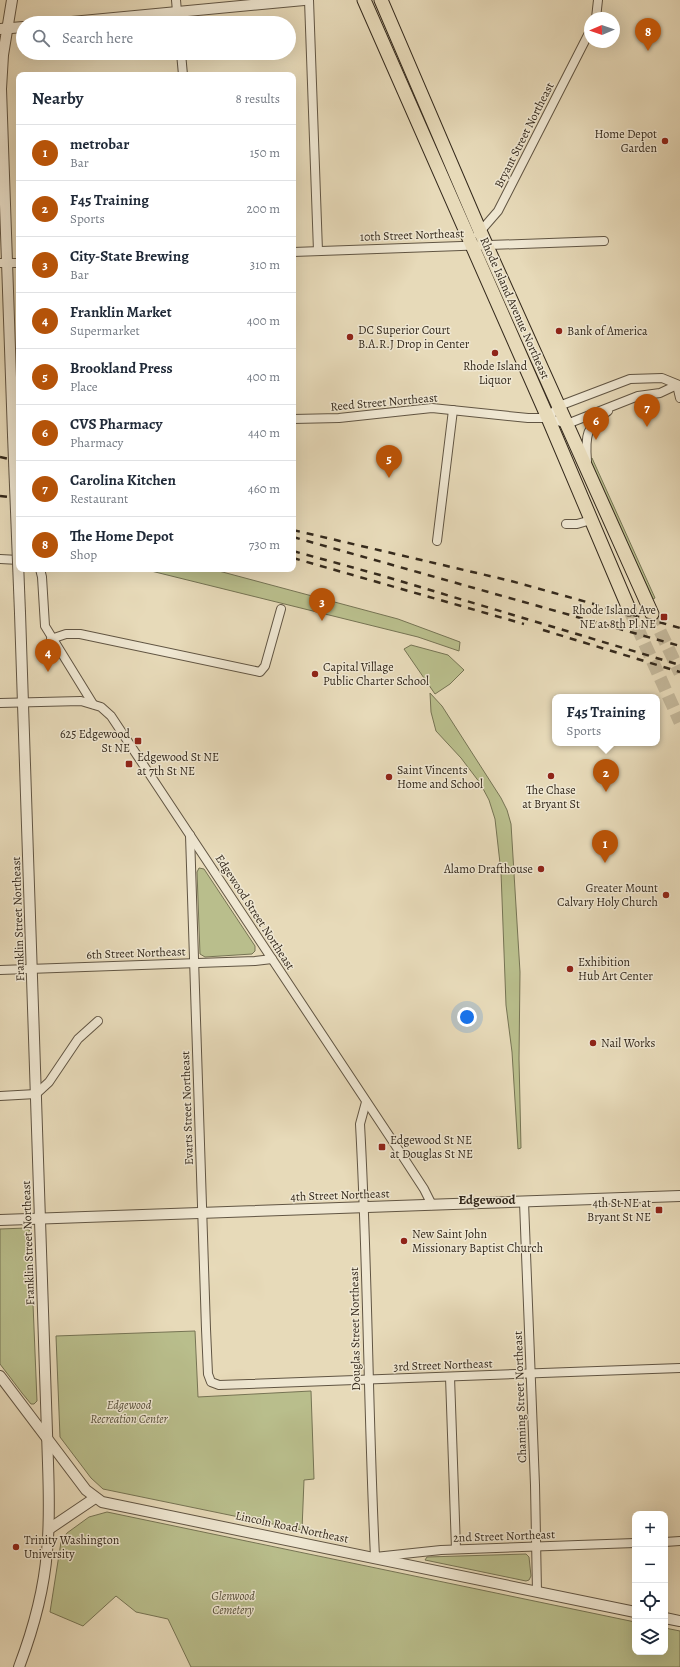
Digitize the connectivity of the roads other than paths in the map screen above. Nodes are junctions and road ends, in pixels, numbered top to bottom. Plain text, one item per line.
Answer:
1 (12, 0) edge
2 (176, 0) edge
3 (304, 0) edge
4 (309, 0) edge
5 (364, 0) edge
6 (381, 0) edge
7 (598, 0) edge
8 (177, 12) junction
9 (597, 12) edge
10 (135, 16) edge
11 (177, 16) edge
12 (16, 27) edge
13 (4, 28) edge
14 (584, 43) edge
15 (182, 60) edge
16 (183, 72) edge
17 (480, 231) junction
18 (604, 241) dead end
19 (486, 244) junction
20 (472, 245) junction
21 (318, 251) junction
22 (296, 252) edge
23 (4, 263) edge
24 (16, 263) edge
25 (679, 387) edge
26 (680, 398) edge
27 (619, 404) junction
28 (559, 406) junction
29 (452, 410) junction
30 (548, 418) junction
31 (296, 419) edge
32 (567, 424) junction
33 (589, 475) junction
34 (16, 514) edge
35 (591, 520) junction
36 (566, 524) dead end
37 (437, 541) dead end
38 (0, 560) edge
39 (16, 560) edge
40 (18, 572) edge
41 (41, 572) edge
42 (281, 609) dead end
43 (629, 609) tunnel mouth
44 (652, 614) tunnel mouth
45 (51, 639) junction
46 (24, 702) junction
47 (0, 703) edge
48 (93, 704) junction
49 (190, 835) junction
50 (272, 959) junction
51 (193, 963) junction
52 (32, 969) junction
53 (0, 970) edge
54 (98, 1021) dead end
55 (36, 1094) junction
56 (0, 1096) edge
57 (366, 1102) junction
58 (680, 1196) edge
59 (524, 1202) junction
60 (432, 1205) junction
61 (363, 1208) junction
62 (202, 1213) junction
63 (40, 1219) junction
64 (0, 1220) edge
65 (680, 1368) edge
66 (531, 1374) junction
67 (0, 1376) edge
68 (450, 1377) junction
69 (210, 1379) joint
70 (368, 1379) junction
71 (47, 1439) junction
72 (95, 1498) junction
73 (49, 1529) junction
74 (680, 1541) edge
75 (668, 1542) edge
76 (632, 1543) edge
77 (536, 1547) junction
78 (456, 1549) junction
79 (374, 1557) junction
80 (537, 1592) junction
81 (632, 1611) edge
82 (668, 1619) edge
83 (680, 1621) edge
84 (19, 1667) edge

1 - 13 street, Franklin Street Northeast
2 - 8 street
3 - 8 street
4 - 21 street
5 - 20 main road, Rhode Island Avenue Northeast
6 - 17 main road, Rhode Island Avenue Northeast
7 - 9 street
8 - 10 street
8 - 11 street
12 - 13 street
13 - 23 street, Franklin Street Northeast
14 - 17 street, Bryant Street Northeast
15 - 16 street
17 - 19 main road, Rhode Island Avenue Northeast
17 - 20 street, Bryant Street Northeast
18 - 19 street, 10th Street Northeast
19 - 20 street, 10th Street Northeast
19 - 28 main road, Rhode Island Avenue Northeast
20 - 21 street, 10th Street Northeast
20 - 30 main road, Rhode Island Avenue Northeast
21 - 22 street, 10th Street Northeast
23 - 24 street
23 - 34 street, Franklin Street Northeast, bridge
25 - 26 street
25 - 27 street
25 - 28 street
27 - 32 street
27 - 33 street
28 - 30 street
28 - 32 main road, Rhode Island Avenue Northeast
29 - 30 street, Reed Street Northeast
29 - 31 street, Reed Street Northeast
29 - 37 street
30 - 32 street, Reed Street Northeast
30 - 35 main road, Rhode Island Avenue Northeast
32 - 33 main road, Rhode Island Avenue Northeast
33 - 44 main road, Rhode Island Avenue Northeast
35 - 36 street
35 - 43 main road, Rhode Island Avenue Northeast
38 - 39 street
40 - 46 street, Franklin Street Northeast, bridge
41 - 45 street, Edgewood Street Northeast
42 - 45 street
45 - 48 street, Edgewood Street Northeast
46 - 47 street
46 - 48 street
46 - 52 street, Franklin Street Northeast
48 - 49 street, Edgewood Street Northeast
49 - 50 street, Edgewood Street Northeast
49 - 51 street, Evarts Street Northeast
50 - 51 street, 6th Street Northeast
50 - 57 street, Edgewood Street Northeast
51 - 52 street, 6th Street Northeast
51 - 62 street, Evarts Street Northeast
52 - 53 street, 6th Street Northeast
52 - 55 street, Franklin Street Northeast
54 - 55 street
55 - 56 street
55 - 63 street, Franklin Street Northeast
57 - 60 street, Edgewood Street Northeast
57 - 61 street, Douglas Street Northeast
58 - 59 street, 4th Street Northeast
59 - 60 street, 4th Street Northeast
59 - 66 street, Channing Street Northeast
60 - 61 street, 4th Street Northeast
61 - 62 street, 4th Street Northeast
61 - 70 street, Douglas Street Northeast
62 - 63 street, 4th Street Northeast
62 - 69 street, Evarts Street Northeast
63 - 64 street, 4th Street Northeast
63 - 71 street, Franklin Street Northeast
65 - 66 street, 3rd Street Northeast
66 - 68 street, 3rd Street Northeast
66 - 77 street, Channing Street Northeast
67 - 71 street, Lincoln Road Northeast
68 - 70 street, 3rd Street Northeast
68 - 78 street
69 - 70 street, 3rd Street Northeast
70 - 79 street, Douglas Street Northeast
71 - 72 street, Lincoln Road Northeast
71 - 73 street, Franklin Street Northeast
72 - 73 street
72 - 79 street, Lincoln Road Northeast
73 - 84 street, Franklin Street Northeast
74 - 75 street
76 - 77 street, 2nd Street Northeast
77 - 78 street, 2nd Street Northeast
77 - 80 street, Channing Street Northeast
78 - 79 street, 2nd Street Northeast
79 - 80 street, Lincoln Road Northeast
80 - 81 street, Lincoln Road Northeast
82 - 83 street

